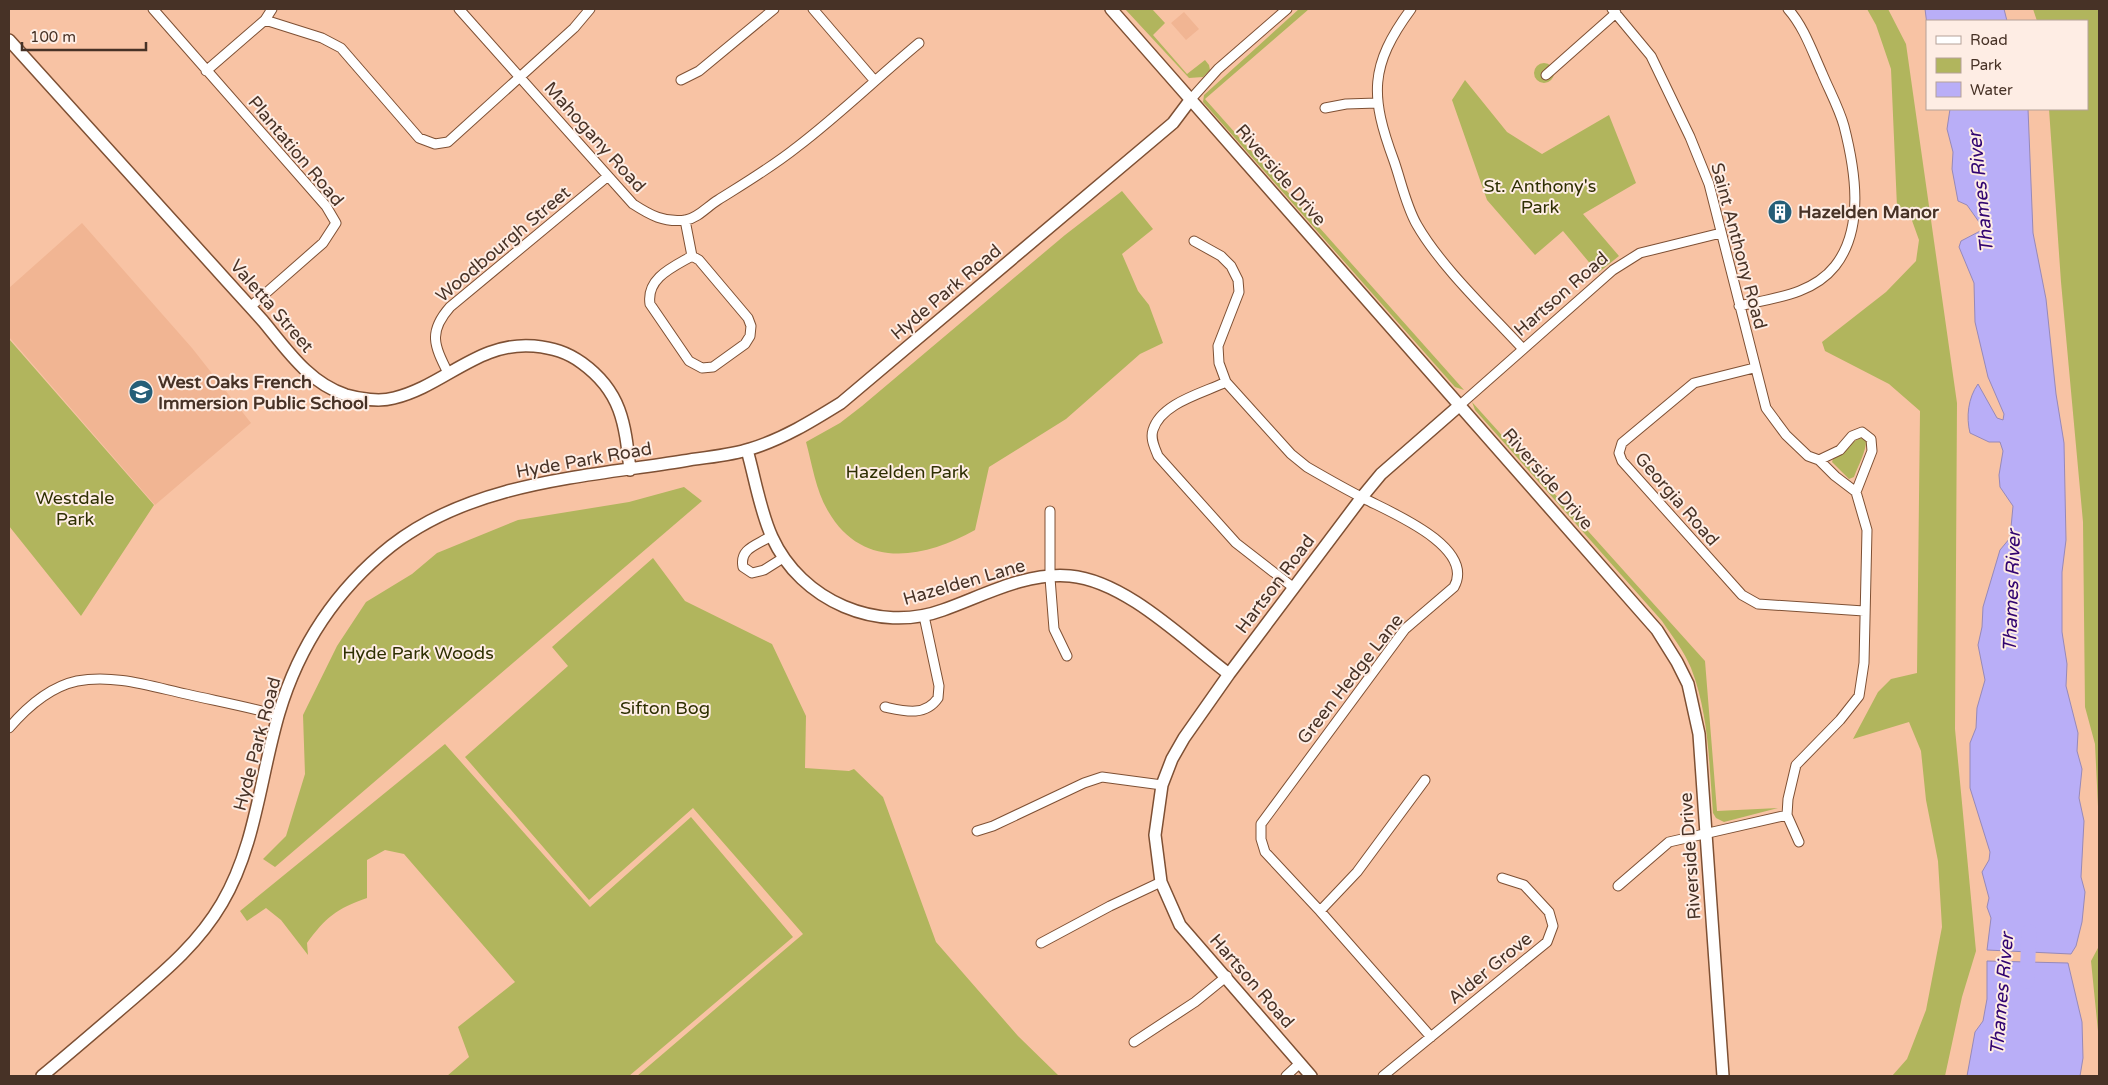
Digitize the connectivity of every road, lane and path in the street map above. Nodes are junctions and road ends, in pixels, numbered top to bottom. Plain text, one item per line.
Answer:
1 (153, 9) edge
2 (272, 9) edge
3 (459, 9) edge
4 (590, 9) edge
5 (774, 9) edge
6 (813, 9) edge
7 (1112, 9) edge
8 (1286, 9) edge
9 (1411, 9) edge
10 (1788, 9) edge
11 (1614, 11) edge
12 (265, 20) junction
13 (9, 40) edge
14 (919, 43) dead end
15 (206, 71) junction
16 (1546, 75) dead end
17 (520, 78) junction
18 (681, 80) dead end
19 (874, 80) junction
20 (1191, 99) junction
21 (1377, 103) junction
22 (1325, 108) dead end
23 (608, 176) junction
24 (685, 220) junction
25 (1721, 234) junction
26 (1194, 241) dead end
27 (692, 256) junction
28 (1739, 306) junction
29 (250, 307) junction
30 (1523, 349) junction
31 (1754, 368) junction
32 (448, 372) junction
33 (1226, 382) junction
34 (1460, 405) junction
35 (747, 450) junction
36 (1820, 460) junction
37 (630, 470) junction
38 (1856, 492) junction
39 (1362, 497) junction
40 (1050, 511) dead end
41 (771, 536) junction
42 (783, 558) junction
43 (1050, 578) junction
44 (1294, 588) junction
45 (1864, 611) junction
46 (924, 616) junction
47 (1067, 656) dead end
48 (1228, 674) junction
49 (884, 707) dead end
50 (278, 715) junction
51 (9, 728) edge
52 (1425, 780) dead end
53 (1162, 785) junction
54 (1787, 814) junction
55 (977, 830) dead end
56 (1706, 833) junction
57 (1798, 842) dead end
58 (1502, 878) dead end
59 (1161, 882) junction
60 (1618, 886) dead end
61 (1320, 911) junction
62 (1041, 943) dead end
63 (1227, 976) junction
64 (1431, 1038) junction
65 (1134, 1042) dead end
66 (1300, 1064) junction
67 (42, 1076) edge
68 (1286, 1076) edge
69 (1311, 1076) edge
70 (1383, 1076) edge
71 (1723, 1076) edge

1 - 15 street, Plantation Road
2 - 12 street
3 - 17 street, Mahogany Road
4 - 17 street
5 - 18 street
6 - 19 street
7 - 20 main road, Riverside Drive
8 - 20 street, Hyde Park Road
9 - 21 street
10 - 28 street
11 - 16 street
11 - 25 street, Saint Anthony Road
12 - 15 street
12 - 17 street
13 - 29 main road, Valetta Street
14 - 19 street
15 - 29 street, Plantation Road
17 - 23 street, Mahogany Road
19 - 24 street
20 - 34 main road, Riverside Drive
20 - 35 main road, Hyde Park Road
21 - 22 street
21 - 30 street
23 - 24 street, Mahogany Road
23 - 32 street, Woodbourgh Street
24 - 27 street
25 - 28 street, Saint Anthony Road
25 - 30 street, Hartson Road
26 - 33 street, Green Hedge Lane
27 - 27 street
28 - 31 street, Saint Anthony Road
29 - 32 main road, Valetta Street
30 - 34 street, Hartson Road
31 - 36 street, Saint Anthony Road
31 - 45 street, Georgia Road
32 - 37 main road, Valetta Street
33 - 39 street, Green Hedge Lane
33 - 44 street
34 - 39 main road, Hartson Road
34 - 56 main road, Riverside Drive
35 - 37 main road, Hyde Park Road
35 - 41 main road, Hazelden Lane
36 - 38 street, Saint Anthony Road
36 - 38 street
37 - 50 main road, Hyde Park Road
38 - 45 street
39 - 44 main road, Hartson Road
39 - 61 street, Green Hedge Lane
40 - 43 street
41 - 42 main road, Hazelden Lane
41 - 42 street
42 - 46 main road, Hazelden Lane
43 - 46 main road, Hazelden Lane
43 - 47 street
43 - 48 main road, Hazelden Lane
44 - 48 main road, Hartson Road
45 - 54 street
46 - 49 street
48 - 53 main road, Hartson Road
50 - 51 street
50 - 67 main road, Hyde Park Road
52 - 61 street
53 - 55 street
53 - 59 main road, Hartson Road
54 - 56 street
54 - 57 street
56 - 60 street
56 - 71 main road, Riverside Drive
58 - 64 street, Alder Grove
59 - 62 street
59 - 63 main road, Hartson Road
61 - 64 street, Green Hedge Lane
63 - 65 street
63 - 66 main road, Hartson Road
64 - 70 street, Alder Grove
66 - 68 street
66 - 69 main road, Hartson Road

